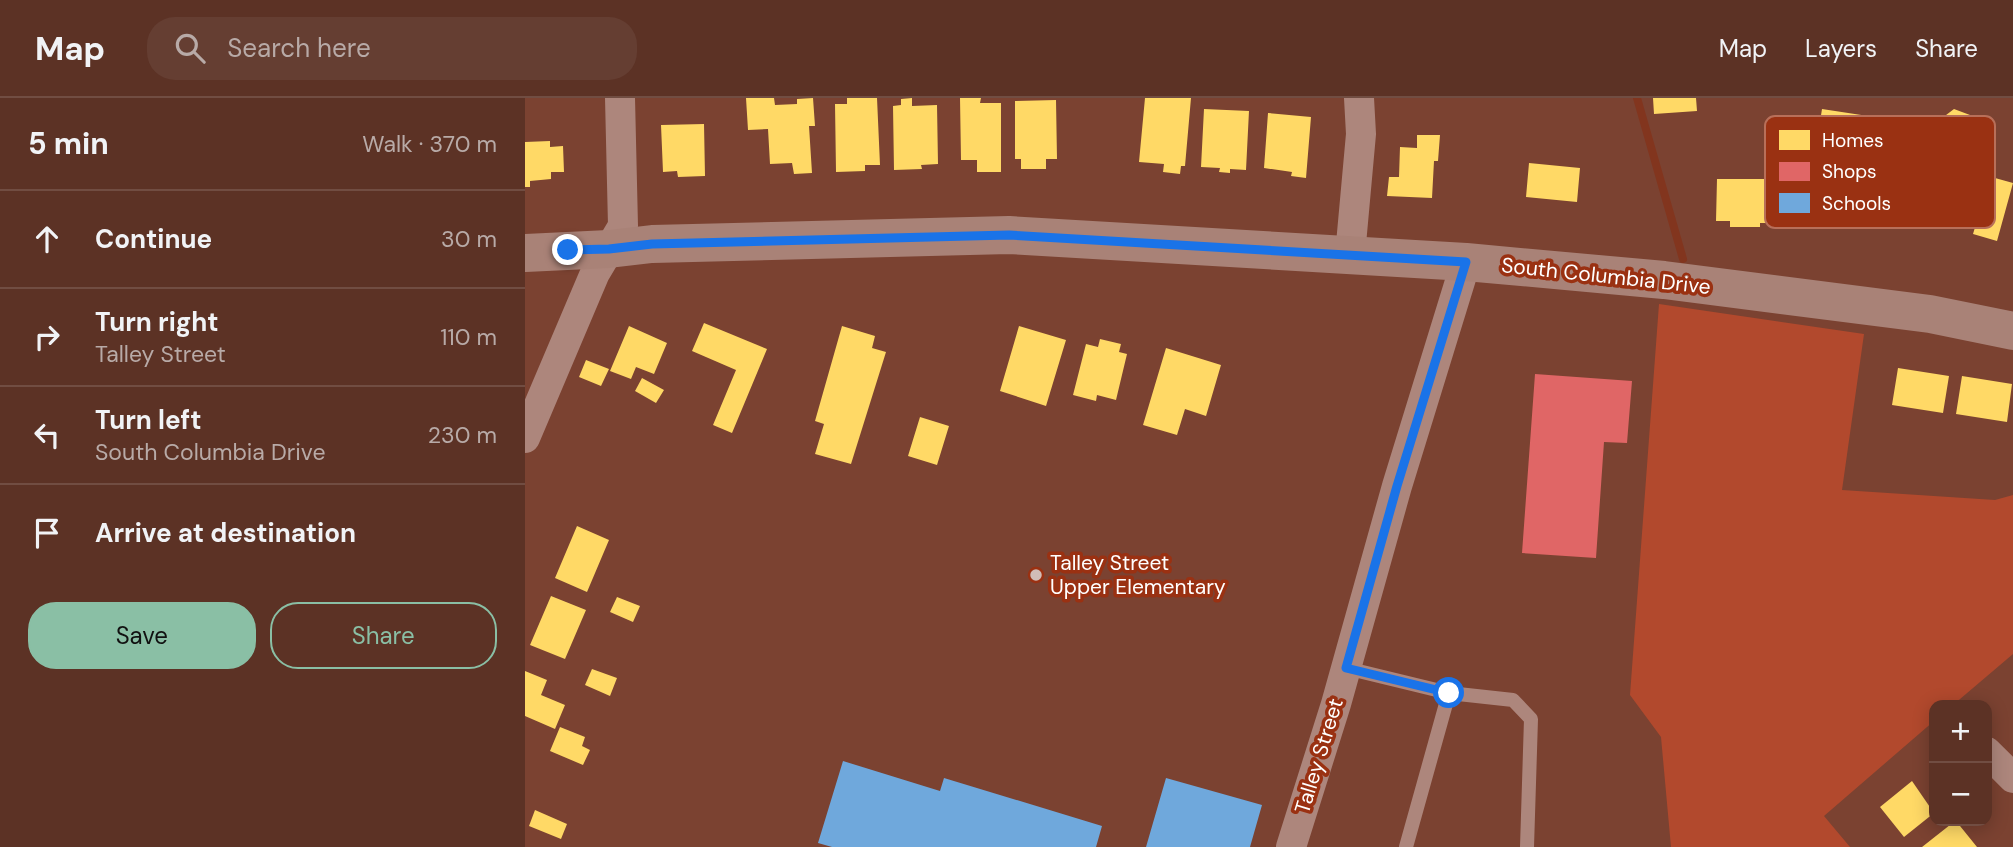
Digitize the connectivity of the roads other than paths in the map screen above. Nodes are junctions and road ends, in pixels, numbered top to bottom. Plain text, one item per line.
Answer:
1 (620, 98) edge
2 (1359, 98) edge
3 (609, 249) junction
4 (525, 253) edge
5 (1350, 255) junction
6 (1466, 262) junction
7 (2013, 331) edge
8 (525, 438) edge
9 (1346, 668) junction
10 (1449, 693) junction
11 (1992, 757) edge
12 (2013, 778) edge
13 (1291, 847) edge
14 (1406, 847) edge
15 (1527, 847) edge

1 - 3 street
2 - 5 street
3 - 4 main road, South Columbia Drive
3 - 5 main road, South Columbia Drive
3 - 8 street
5 - 6 main road, South Columbia Drive
6 - 7 main road, South Columbia Drive
6 - 9 street, Talley Street
9 - 10 lane
9 - 13 street, Talley Street
10 - 14 lane
10 - 15 lane
11 - 12 street

